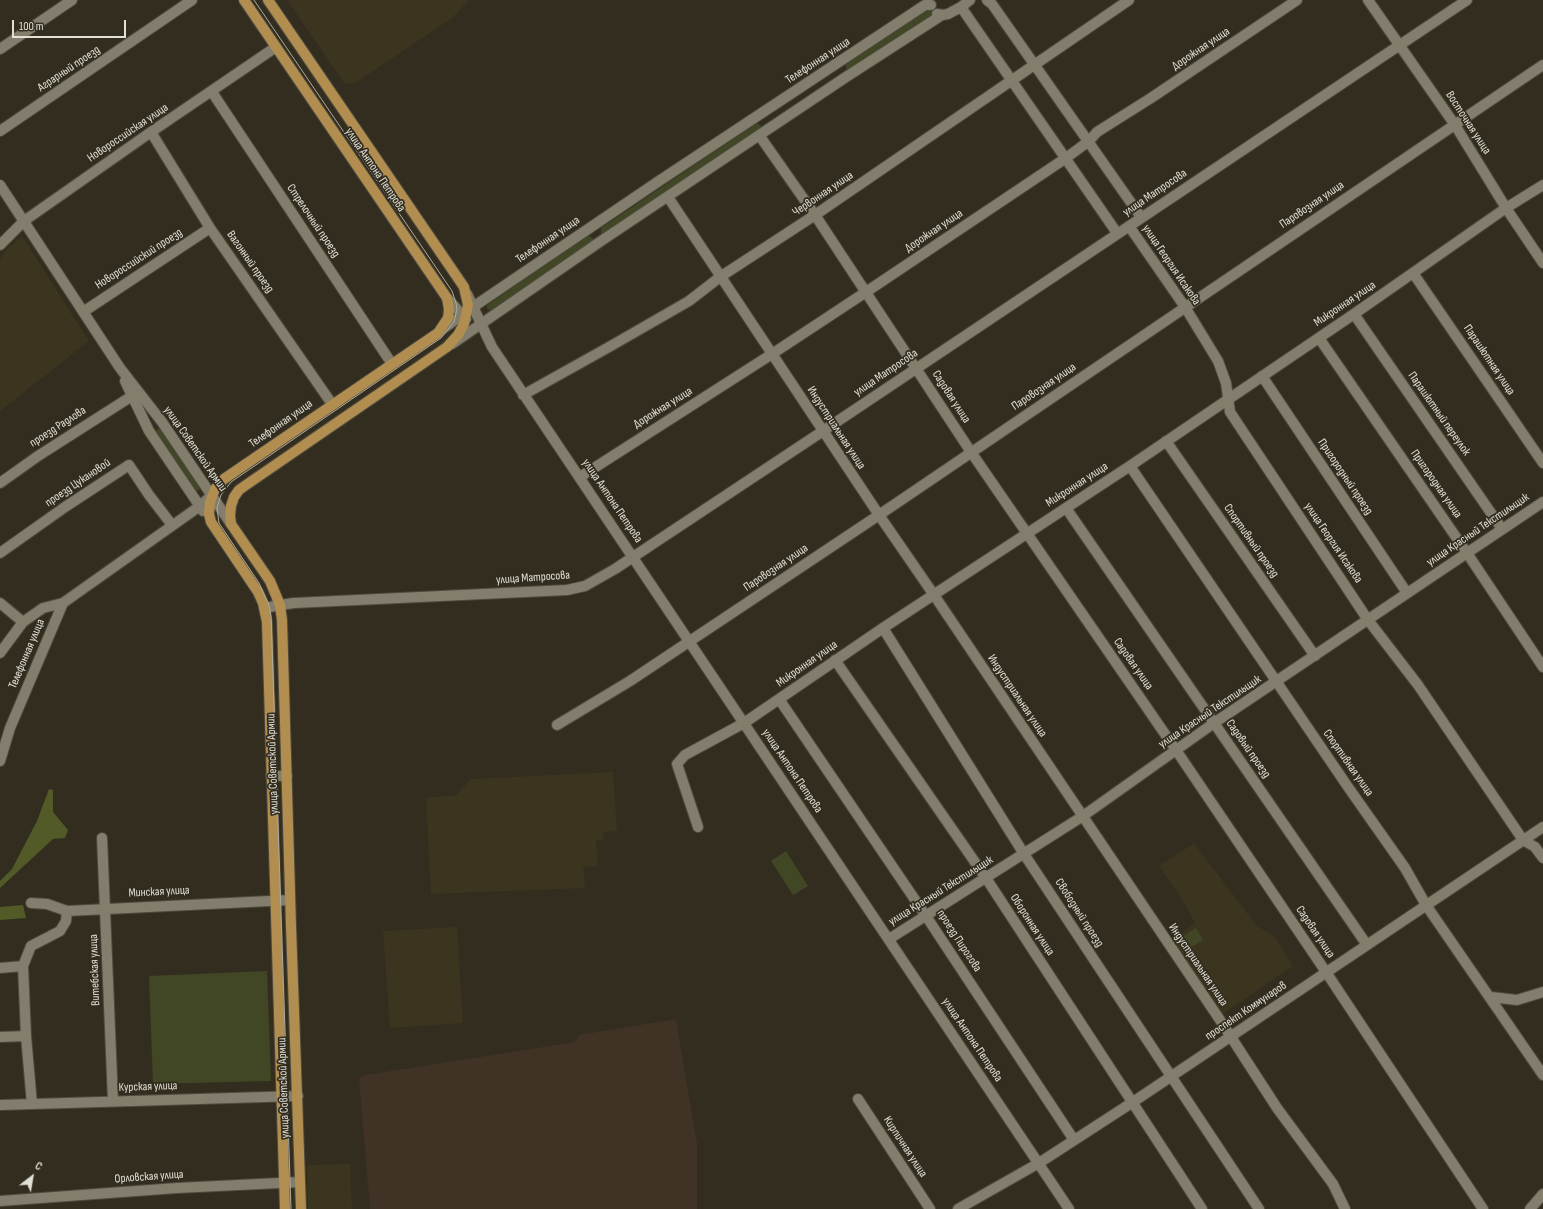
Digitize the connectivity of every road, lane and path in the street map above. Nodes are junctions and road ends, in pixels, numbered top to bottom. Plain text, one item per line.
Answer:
1 (72, 0) edge
2 (192, 0) edge
3 (244, 0) edge
4 (268, 0) edge
5 (970, 0) edge
6 (987, 0) edge
7 (1129, 0) edge
8 (1297, 0) edge
9 (1368, 0) edge
10 (1466, 0) edge
11 (932, 1) edge
12 (961, 7) junction
13 (942, 15) junction
14 (1399, 44) junction
15 (276, 48) junction
16 (0, 49) edge
17 (1035, 65) junction
18 (1543, 65) edge
19 (1012, 82) junction
20 (212, 92) junction
21 (1454, 125) junction
22 (0, 132) edge
23 (151, 132) junction
24 (759, 135) junction
25 (1089, 142) junction
26 (1066, 158) junction
27 (0, 185) edge
28 (1543, 185) edge
29 (668, 197) junction
30 (1506, 208) junction
31 (815, 215) junction
32 (1141, 217) junction
33 (24, 221) junction
34 (1129, 226) junction
35 (210, 228) junction
36 (1118, 233) junction
37 (0, 245) edge
38 (1543, 263) edge
39 (1414, 273) junction
40 (720, 277) junction
41 (866, 292) junction
42 (447, 298) junction
43 (1185, 307) junction
44 (83, 312) junction
45 (467, 313) junction
46 (1354, 314) junction
47 (478, 326) junction
48 (438, 333) junction
49 (1319, 338) junction
50 (448, 347) junction
51 (772, 354) junction
52 (392, 364) junction
53 (120, 368) junction
54 (916, 368) junction
55 (1262, 376) junction
56 (523, 395) junction
57 (132, 396) junction
58 (1228, 398) junction
59 (332, 404) junction
60 (823, 431) junction
61 (1166, 441) junction
62 (971, 452) junction
63 (1543, 463) edge
64 (1130, 466) junction
65 (580, 477) junction
66 (0, 483) edge
67 (212, 495) junction
68 (234, 497) junction
69 (1543, 502) edge
70 (209, 506) junction
71 (1066, 508) junction
72 (879, 515) junction
73 (211, 522) joint
74 (231, 524) junction
75 (172, 525) junction
76 (1502, 529) junction
77 (1027, 533) junction
78 (0, 553) edge
79 (1467, 553) junction
80 (633, 557) junction
81 (1407, 593) junction
82 (934, 595) junction
83 (0, 603) edge
84 (63, 603) junction
85 (280, 605) junction
86 (265, 608) junction
87 (1368, 620) junction
88 (23, 622) junction
89 (883, 628) junction
90 (690, 641) junction
91 (0, 653) edge
92 (1315, 656) junction
93 (835, 660) junction
94 (1543, 666) edge
95 (1277, 682) junction
96 (779, 699) junction
97 (744, 723) junction
98 (1214, 723) junction
99 (557, 726) dead end
100 (1176, 750) junction
101 (0, 761) edge
102 (271, 776) junction
103 (287, 776) junction
104 (1083, 816) junction
105 (1543, 826) edge
106 (698, 827) dead end
107 (102, 838) dead end
108 (1523, 840) junction
109 (1024, 854) junction
110 (1543, 858) edge
111 (986, 878) junction
112 (275, 900) junction
113 (290, 900) junction
114 (31, 903) dead end
115 (1426, 905) junction
116 (106, 908) junction
117 (67, 911) junction
118 (926, 916) junction
119 (889, 939) junction
120 (1367, 945) junction
121 (23, 966) junction
122 (0, 968) edge
123 (1326, 972) junction
124 (1543, 992) edge
125 (1491, 997) junction
126 (26, 1036) junction
127 (1231, 1036) junction
128 (0, 1037) edge
129 (1543, 1075) edge
130 (1171, 1076) junction
131 (282, 1096) junction
132 (298, 1096) junction
133 (858, 1099) dead end
134 (113, 1101) junction
135 (1133, 1102) junction
136 (32, 1104) junction
137 (0, 1105) edge
138 (1074, 1140) junction
139 (1039, 1163) junction
140 (284, 1182) junction
141 (300, 1182) junction
142 (1543, 1194) edge
143 (0, 1201) edge
144 (1536, 1207) edge
145 (285, 1209) edge
146 (301, 1209) edge
147 (930, 1209) edge
148 (958, 1209) edge
149 (1069, 1209) edge
150 (1202, 1209) edge
151 (1259, 1209) edge
152 (1345, 1209) edge
153 (1483, 1209) edge

1 - 16 street
2 - 22 street, Аграрный проезд
3 - 15 main road, улица Антона Петрова
4 - 45 main road, улица Антона Петрова
5 - 12 street
6 - 17 street, улица Георгия Исакова
7 - 17 street, Червонная улица
8 - 25 street, Дорожная улица
9 - 14 street, Восточная улица
10 - 14 street, улица Матросова
11 - 13 street
11 - 45 street, Телефонная улица
12 - 13 street
12 - 19 street
13 - 24 street
14 - 21 street, Восточная улица
14 - 32 street, улица Матросова
15 - 20 street, Новороссийская улица
15 - 42 main road, улица Антона Петрова
17 - 19 street, Червонная улица
17 - 25 street, улица Георгия Исакова
18 - 21 street, Паровозная улица
19 - 26 street
19 - 31 street, Червонная улица
20 - 23 street, Новороссийская улица
20 - 52 street, Стрелочный проезд
21 - 30 street, Восточная улица
21 - 43 street, Паровозная улица
23 - 33 street, Новороссийская улица
23 - 35 street, Вагонный проезд
24 - 29 street
24 - 31 street, Садовая улица
25 - 26 street, Дорожная улица
25 - 32 street, улица Георгия Исакова
26 - 36 street
26 - 41 street, Дорожная улица
27 - 33 street, улица Советской Армии
28 - 30 street, Микронная улица
29 - 40 street, Индустриальная улица
29 - 47 street
30 - 38 street, Восточная улица
30 - 39 street, Микронная улица
31 - 40 street, Червонная улица
31 - 41 street, Садовая улица
32 - 34 street, улица Матросова
33 - 37 street, Новороссийская улица
33 - 44 street, улица Советской Армии
34 - 36 street, улица Матросова
34 - 43 street, улица Георгия Исакова
35 - 44 street, Новороссийский проезд
35 - 59 street, Вагонный проезд
36 - 54 street, улица Матросова
39 - 46 street, Микронная улица
39 - 63 street, Парашютная улица
40 - 51 street, Индустриальная улица
40 - 56 street, Червонная улица
41 - 51 street, Дорожная улица
41 - 54 street, Садовая улица
42 - 45 street, улица Антона Петрова
42 - 48 main road
43 - 58 street, улица Георгия Исакова
43 - 62 street, Паровозная улица
44 - 53 street, улица Советской Армии
45 - 47 street, улица Антона Петрова
45 - 47 street, улица Антона Петрова
45 - 48 street, Телефонная улица
45 - 50 main road
46 - 49 street, Микронная улица
46 - 76 street, Парашютный переулок
47 - 50 street
47 - 56 street, улица Антона Петрова
48 - 52 main road, Телефонная улица
49 - 55 street, Микронная улица
49 - 79 street, Пригородная улица
50 - 68 main road
51 - 60 street, Индустриальная улица
51 - 65 street, Дорожная улица
52 - 59 main road, Телефонная улица
53 - 57 street, улица Советской Армии
53 - 67 street, улица Советской Армии
54 - 60 street, улица Матросова
54 - 62 street, Садовая улица
55 - 58 street, Микронная улица
55 - 81 street, Пригородный проезд
56 - 65 street, улица Антона Петрова
57 - 66 street, проезд Радлова
57 - 70 street, улица Советской Армии
58 - 61 street, Микронная улица
58 - 87 street, улица Георгия Исакова
59 - 67 main road, Телефонная улица
60 - 72 street, Индустриальная улица
60 - 80 street, улица Матросова
61 - 64 street, Микронная улица
61 - 92 street, Спортивный проезд
62 - 72 street, Паровозная улица
62 - 77 street, Садовая улица
64 - 71 street, Микронная улица
64 - 95 street, Спортивная улица
65 - 80 street, улица Антона Петрова
67 - 70 main road, Телефонная улица
68 - 70 street
68 - 74 main road
69 - 76 street, улица Красный Текстильщик
70 - 73 main road, Телефонная улица
70 - 74 street, улица Советской Армии
70 - 75 street, Телефонная улица
71 - 77 street, Микронная улица
71 - 98 street, Садовый проезд
72 - 82 street, Индустриальная улица
72 - 90 street, Паровозная улица
73 - 86 main road, улица Советской Армии
74 - 85 main road, улица Советской Армии
75 - 78 street, проезд Цукановой
75 - 84 street, Телефонная улица
76 - 79 street, улица Красный Текстильщик
77 - 82 street, Микронная улица
77 - 100 street, Садовая улица
79 - 81 street, улица Красный Текстильщик
79 - 94 street, Пригородная улица
80 - 85 street, улица Матросова
80 - 90 street, улица Антона Петрова
81 - 87 street, улица Красный Текстильщик
82 - 89 street, Микронная улица
82 - 104 street, Индустриальная улица
83 - 88 street
84 - 88 street, Телефонная улица
84 - 101 street, Телефонная улица
85 - 86 street, улица Матросова
85 - 103 main road, улица Советской Армии
86 - 102 main road, улица Советской Армии
87 - 92 street, улица Красный Текстильщик
87 - 108 street, улица Георгия Исакова
88 - 91 street, Телефонная улица
89 - 93 street, Микронная улица
89 - 109 street, Свободный проезд
90 - 97 street, улица Антона Петрова
90 - 99 street, Паровозная улица
92 - 95 street, улица Красный Текстильщик
93 - 96 street, Микронная улица
93 - 111 street, Оборонная улица
95 - 98 street, улица Красный Текстильщик
95 - 115 street, Спортивная улица
96 - 97 street, Микронная улица
96 - 118 street, проезд Пирогова
97 - 106 street, Микронная улица
97 - 119 street, улица Антона Петрова
98 - 100 street, улица Красный Текстильщик
98 - 120 street, Садовый проезд
100 - 104 street, улица Красный Текстильщик
100 - 123 street, Садовая улица
102 - 103 street
102 - 112 main road, улица Советской Армии
103 - 113 main road, улица Советской Армии
104 - 109 street, улица Красный Текстильщик
104 - 127 street, Индустриальная улица
105 - 108 street, проспект Коммунаров
107 - 116 street, Витебская улица
108 - 110 street, улица Георгия Исакова
108 - 115 street, проспект Коммунаров
109 - 111 street, улица Красный Текстильщик
109 - 130 street, Свободный проезд
111 - 118 street, улица Красный Текстильщик
111 - 135 street, Оборонная улица
112 - 113 street, Минская улица
112 - 116 street, Минская улица
112 - 131 main road, улица Советской Армии
113 - 132 main road, улица Советской Армии
114 - 117 street, Минская улица
115 - 120 street, проспект Коммунаров
115 - 125 street, Спортивная улица
116 - 117 street, Минская улица
116 - 134 street, Витебская улица
117 - 121 street
118 - 119 street, улица Красный Текстильщик
118 - 138 street, проезд Пирогова
119 - 139 street, улица Антона Петрова
120 - 123 street, проспект Коммунаров
121 - 122 street
121 - 126 street
123 - 127 street, проспект Коммунаров
123 - 153 street, Садовая улица
124 - 125 street
125 - 129 street, Спортивная улица
126 - 128 street
126 - 136 street
127 - 130 street, проспект Коммунаров
127 - 152 street, Индустриальная улица
130 - 135 street, проспект Коммунаров
130 - 151 street, Свободный проезд
131 - 132 street, Курская улица
131 - 134 street, Курская улица
131 - 140 main road, улица Советской Армии
132 - 141 main road, улица Советской Армии
133 - 147 street, Кирпичная улица
134 - 136 street, Курская улица
135 - 138 street, проспект Коммунаров
135 - 150 street, Оборонная улица
136 - 137 street, Курская улица
138 - 139 street, проспект Коммунаров
139 - 148 street, проспект Коммунаров
139 - 149 street, улица Антона Петрова
140 - 141 street, Орловская улица
140 - 143 street, Орловская улица
140 - 145 main road, улица Советской Армии
141 - 146 main road, улица Советской Армии
142 - 144 street

